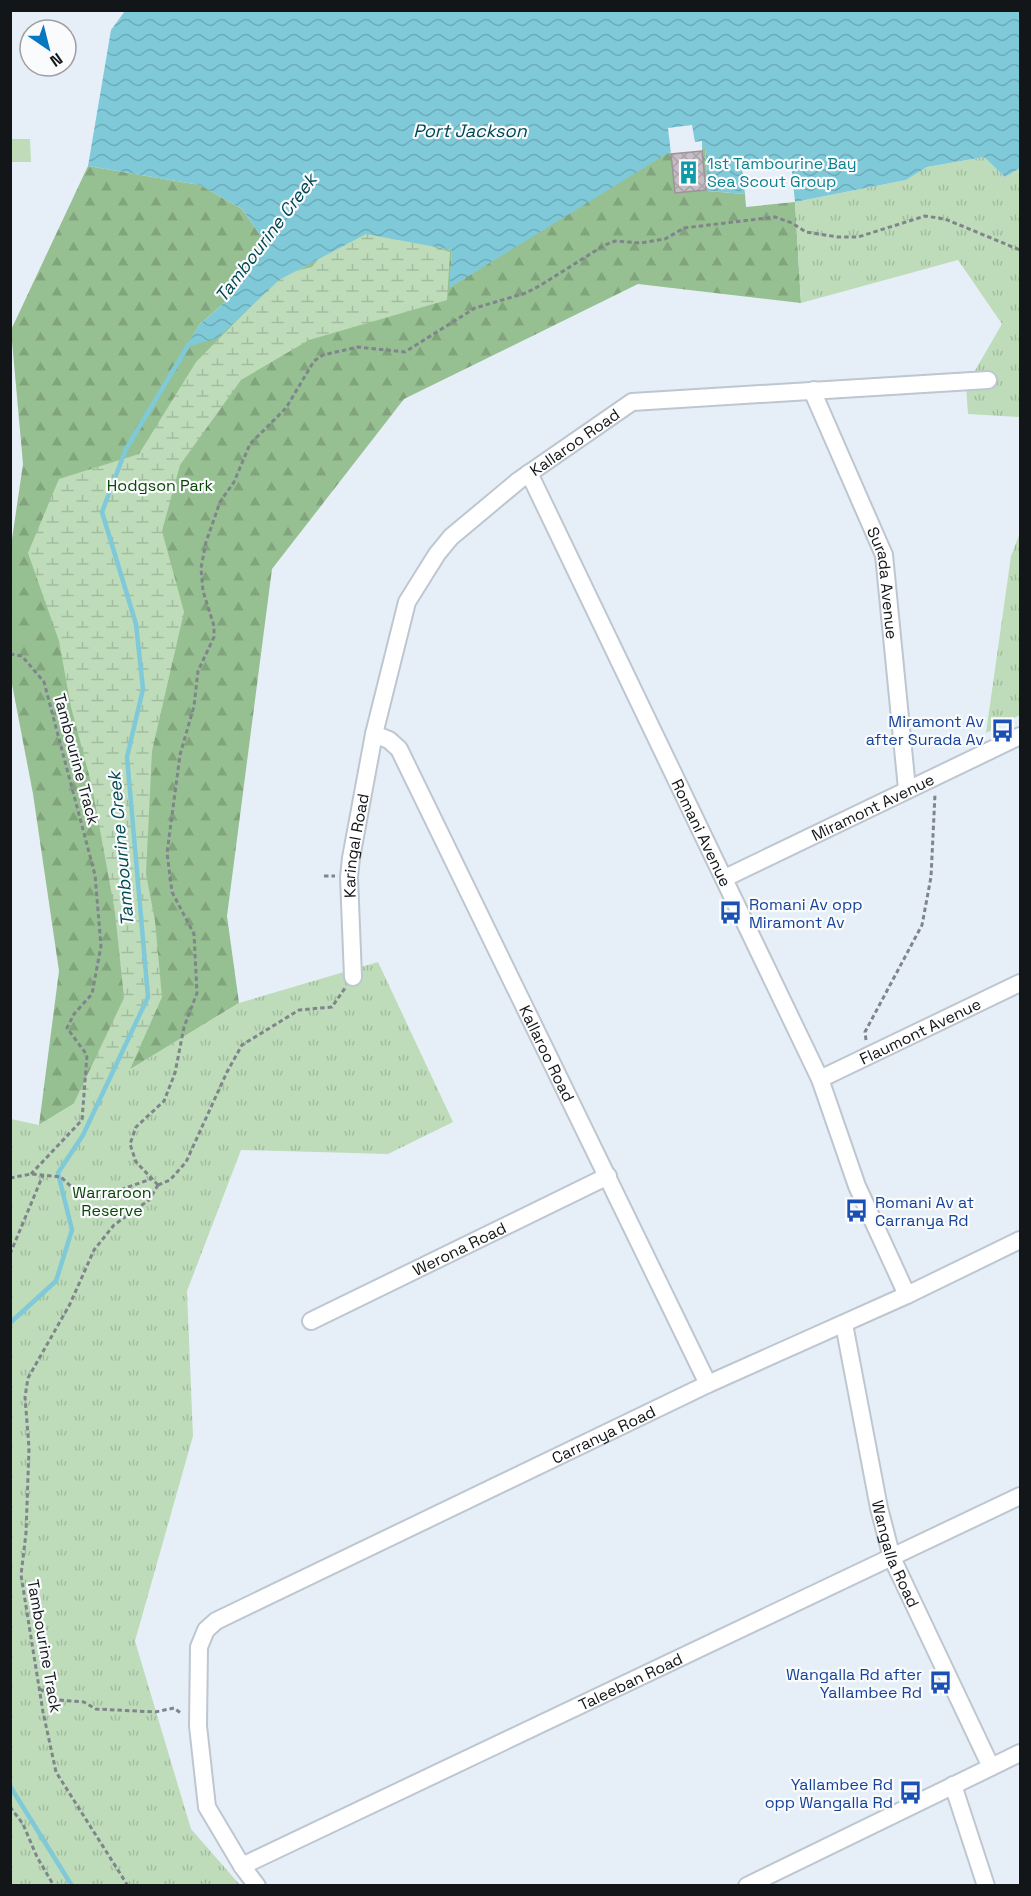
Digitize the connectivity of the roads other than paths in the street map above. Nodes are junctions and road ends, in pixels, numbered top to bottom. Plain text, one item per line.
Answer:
1 (988, 380) dead end
2 (814, 390) junction
3 (529, 473) junction
4 (376, 725) junction
5 (1020, 736) edge
6 (907, 789) junction
7 (725, 878) junction
8 (353, 977) road end
9 (1020, 983) edge
10 (820, 1078) junction
11 (608, 1176) junction
12 (1020, 1240) edge
13 (907, 1295) junction
14 (311, 1321) dead end
15 (844, 1324) junction
16 (708, 1384) junction
17 (1020, 1496) edge
18 (892, 1558) junction
19 (1020, 1753) edge
20 (991, 1767) junction
21 (953, 1785) junction
22 (242, 1866) junction
23 (257, 1886) edge
24 (747, 1886) edge
25 (986, 1886) edge

1 - 2 street, Kallaroo Road
2 - 3 street, Kallaroo Road
2 - 6 street, Surada Avenue
3 - 4 street, Kallaroo Road
3 - 7 street, Romani Avenue
4 - 8 street, Karingal Road
4 - 11 street, Kallaroo Road
5 - 6 street, Miramont Avenue
6 - 7 street, Miramont Avenue
7 - 10 street, Romani Avenue
9 - 10 street, Flaumont Avenue
10 - 13 street, Romani Avenue
11 - 14 street, Werona Road
11 - 16 street, Kallaroo Road
12 - 13 street, Carranya Road
13 - 15 street, Carranya Road
15 - 16 street, Carranya Road
15 - 18 street, Wangalla Road
16 - 22 street, Carranya Road
17 - 18 street, Taleeban Road
18 - 20 street, Wangalla Road
18 - 22 street, Taleeban Road
19 - 20 street
20 - 21 street
21 - 24 street
21 - 25 street
22 - 23 street

